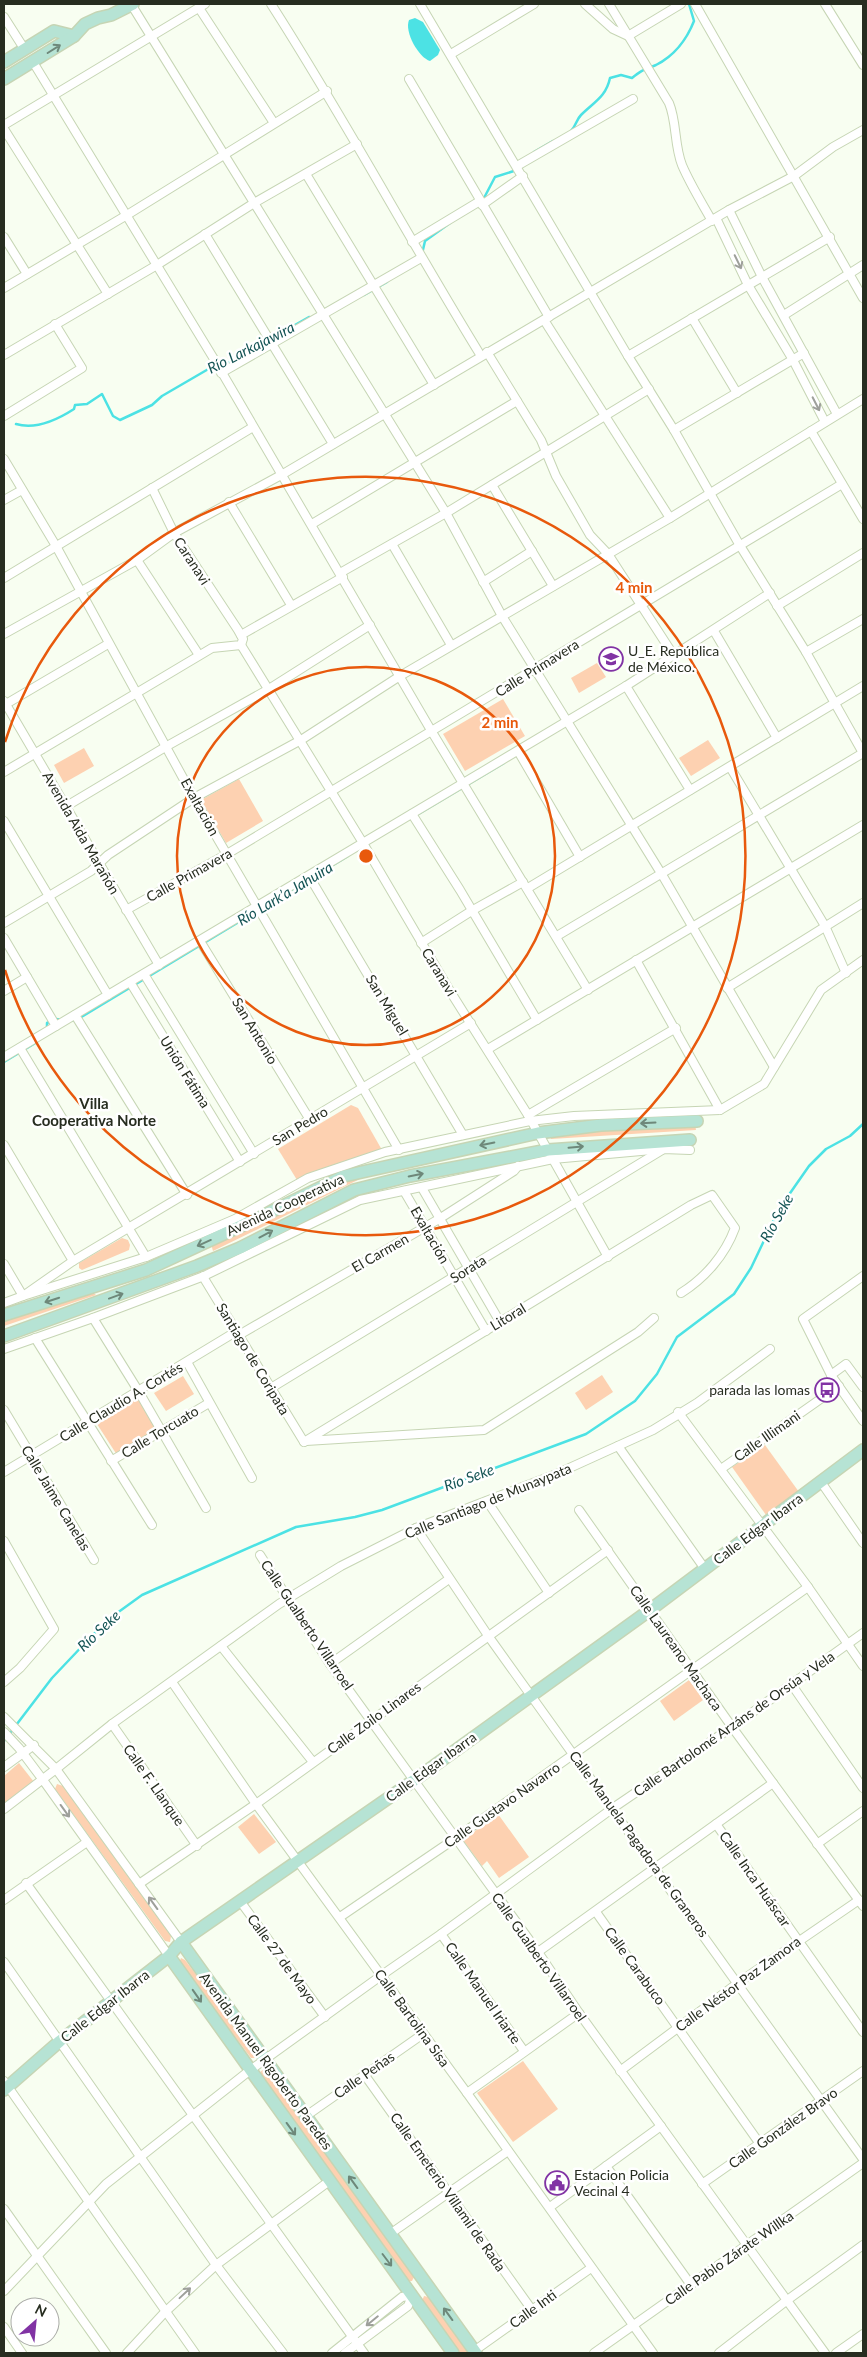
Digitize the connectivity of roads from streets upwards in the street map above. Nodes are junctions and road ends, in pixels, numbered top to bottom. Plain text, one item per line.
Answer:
1 (132, 4) edge
2 (271, 4) edge
3 (420, 4) edge
4 (534, 4) edge
5 (585, 4) edge
6 (609, 4) edge
7 (681, 4) edge
8 (695, 4) edge
9 (825, 4) edge
10 (202, 6) edge
11 (4, 17) edge
12 (74, 36) junction
13 (628, 36) junction
14 (150, 37) junction
15 (25, 50) junction
16 (451, 54) junction
17 (4, 62) edge
18 (32, 62) junction
19 (863, 65) edge
20 (4, 79) edge
21 (409, 79) dead end
22 (327, 91) junction
23 (53, 96) junction
24 (633, 99) dead end
25 (274, 122) junction
26 (4, 125) edge
27 (4, 129) edge
28 (863, 130) edge
29 (357, 144) junction
30 (224, 153) junction
31 (517, 166) junction
32 (306, 174) junction
33 (523, 176) junction
34 (794, 176) junction
35 (254, 203) junction
36 (481, 203) junction
37 (729, 210) junction
38 (127, 215) junction
39 (714, 220) junction
40 (205, 234) junction
41 (4, 237) edge
42 (830, 237) junction
43 (412, 242) junction
44 (77, 245) junction
45 (420, 258) junction
46 (157, 265) junction
47 (863, 265) edge
48 (27, 274) junction
49 (850, 274) junction
50 (762, 276) junction
51 (748, 284) junction
52 (372, 285) junction
53 (4, 288) edge
54 (592, 292) junction
55 (108, 294) junction
56 (863, 298) edge
57 (321, 314) junction
58 (784, 315) junction
59 (546, 318) junction
60 (692, 318) junction
61 (55, 324) junction
62 (270, 344) junction
63 (804, 353) junction
64 (4, 354) edge
65 (484, 354) junction
66 (628, 356) junction
67 (793, 360) junction
68 (221, 373) junction
69 (434, 385) junction
70 (649, 389) junction
71 (737, 393) junction
72 (863, 399) edge
73 (517, 401) junction
74 (385, 414) junction
75 (837, 414) junction
76 (4, 416) edge
77 (606, 417) junction
78 (825, 422) junction
79 (253, 427) junction
80 (674, 430) junction
81 (811, 431) junction
82 (333, 444) junction
83 (546, 452) junction
84 (4, 459) edge
85 (414, 463) junction
86 (283, 474) junction
87 (842, 484) junction
88 (492, 486) junction
89 (152, 488) junction
90 (22, 490) junction
91 (710, 494) junction
92 (4, 500) edge
93 (229, 502) junction
94 (446, 514) junction
95 (670, 518) junction
96 (863, 519) edge
97 (312, 524) junction
98 (174, 533) junction
99 (392, 544) junction
100 (739, 544) junction
101 (56, 546) junction
102 (532, 551) junction
103 (863, 553) edge
104 (608, 554) junction
105 (137, 560) junction
106 (341, 575) junction
107 (4, 578) edge
108 (483, 582) junction
109 (553, 586) junction
110 (80, 592) junction
111 (770, 594) junction
112 (640, 604) junction
113 (291, 605) junction
114 (777, 606) junction
115 (502, 616) junction
116 (863, 619) edge
117 (370, 625) junction
118 (714, 631) junction
119 (240, 633) junction
120 (4, 634) edge
121 (108, 644) junction
122 (241, 645) junction
123 (452, 645) junction
124 (806, 652) junction
125 (199, 655) junction
126 (674, 656) junction
127 (536, 670) junction
128 (400, 676) junction
129 (626, 686) junction
130 (863, 686) edge
131 (269, 689) junction
132 (136, 693) junction
133 (5, 702) edge
134 (835, 703) junction
135 (566, 722) junction
136 (432, 732) junction
137 (778, 738) junction
138 (301, 740) junction
139 (167, 746) junction
140 (518, 751) junction
141 (863, 753) edge
142 (35, 754) junction
143 (730, 767) junction
144 (4, 772) edge
145 (464, 784) junction
146 (690, 790) junction
147 (331, 792) junction
148 (194, 798) junction
149 (65, 807) junction
150 (412, 814) junction
151 (759, 815) junction
152 (4, 821) edge
153 (863, 825) edge
154 (631, 826) junction
155 (363, 843) junction
156 (228, 854) junction
157 (580, 857) junction
158 (98, 864) junction
159 (792, 867) junction
160 (661, 873) junction
161 (309, 876) junction
162 (526, 885) junction
163 (49, 897) junction
164 (863, 903) edge
165 (257, 906) junction
166 (126, 910) junction
167 (472, 910) junction
168 (4, 923) edge
169 (692, 926) junction
170 (825, 926) junction
171 (557, 936) junction
172 (4, 938) edge
173 (200, 941) junction
174 (421, 943) junction
175 (636, 960) junction
176 (863, 960) edge
177 (159, 965) junction
178 (846, 972) junction
179 (144, 974) junction
180 (27, 977) junction
181 (130, 982) junction
182 (727, 988) junction
183 (588, 990) junction
184 (4, 991) edge
185 (108, 995) junction
186 (75, 1015) junction
187 (536, 1020) junction
188 (472, 1023) junction
189 (56, 1026) junction
190 (676, 1028) junction
191 (20, 1048) junction
192 (488, 1049) junction
193 (417, 1056) junction
194 (4, 1057) edge
195 (774, 1067) junction
196 (364, 1089) junction
197 (720, 1110) junction
198 (529, 1118) junction
199 (310, 1120) junction
200 (697, 1121) dead end
201 (538, 1133) junction
202 (463, 1135) junction
203 (4, 1145) edge
204 (690, 1145) joint
205 (663, 1149) junction
206 (399, 1150) junction
207 (254, 1154) junction
208 (550, 1155) junction
209 (240, 1162) junction
210 (518, 1166) junction
211 (422, 1188) junction
212 (404, 1191) junction
213 (187, 1195) junction
214 (577, 1201) junction
215 (439, 1219) junction
216 (426, 1226) junction
217 (128, 1228) junction
218 (608, 1256) junction
219 (146, 1257) junction
220 (73, 1261) junction
221 (4, 1264) edge
222 (469, 1269) junction
223 (204, 1276) junction
224 (863, 1276) edge
225 (455, 1277) junction
226 (681, 1293) dead end
227 (23, 1296) junction
228 (4, 1303) edge
229 (4, 1315) edge
230 (93, 1318) junction
231 (654, 1318) dead end
232 (500, 1322) junction
233 (486, 1330) junction
234 (238, 1333) junction
235 (4, 1336) edge
236 (35, 1338) junction
237 (4, 1349) edge
238 (770, 1349) dead end
239 (187, 1362) junction
240 (831, 1375) junction
241 (839, 1386) junction
242 (863, 1387) edge
243 (271, 1388) junction
244 (139, 1392) junction
245 (209, 1403) junction
246 (4, 1410) edge
247 (678, 1412) junction
248 (863, 1420) edge
249 (88, 1422) junction
250 (161, 1432) junction
251 (304, 1442) junction
252 (618, 1446) junction
253 (863, 1450) edge
254 (32, 1457) junction
255 (111, 1461) junction
256 (721, 1470) junction
257 (4, 1472) edge
258 (252, 1478) dead end
259 (821, 1482) junction
260 (487, 1501) junction
261 (206, 1508) dead end
262 (579, 1510) dead end
263 (152, 1525) dead end
264 (762, 1526) junction
265 (416, 1528) junction
266 (4, 1542) edge
267 (863, 1543) edge
268 (608, 1550) junction
269 (260, 1556) dead end
270 (94, 1560) dead end
271 (705, 1569) junction
272 (449, 1579) junction
273 (808, 1587) junction
274 (549, 1593) junction
275 (289, 1598) junction
276 (650, 1610) junction
277 (863, 1633) edge
278 (489, 1637) junction
279 (848, 1645) junction
280 (221, 1646) junction
281 (330, 1664) junction
282 (863, 1666) edge
283 (692, 1670) junction
284 (4, 1682) edge
285 (172, 1682) junction
286 (792, 1685) junction
287 (530, 1695) junction
288 (4, 1717) edge
289 (372, 1719) junction
290 (112, 1724) junction
291 (732, 1727) junction
292 (4, 1732) edge
293 (32, 1743) junction
294 (21, 1750) junction
295 (574, 1754) junction
296 (313, 1762) junction
297 (4, 1767) edge
298 (56, 1769) junction
299 (43, 1780) junction
300 (414, 1781) junction
301 (773, 1783) junction
302 (863, 1788) edge
303 (256, 1804) junction
304 (613, 1808) junction
305 (4, 1809) edge
306 (863, 1811) edge
307 (716, 1824) junction
308 (456, 1838) junction
309 (87, 1842) junction
310 (817, 1844) junction
311 (197, 1846) junction
312 (298, 1859) junction
313 (656, 1867) junction
314 (26, 1883) junction
315 (139, 1884) junction
316 (494, 1894) junction
317 (4, 1900) edge
318 (240, 1901) junction
319 (861, 1903) edge
320 (596, 1912) junction
321 (340, 1917) junction
322 (441, 1934) junction
323 (799, 1940) junction
324 (181, 1942) junction
325 (538, 1952) junction
326 (169, 1956) junction
327 (4, 1962) edge
328 (382, 1975) junction
329 (738, 1983) junction
330 (110, 2001) junction
331 (578, 2013) junction
332 (324, 2016) junction
333 (679, 2026) junction
334 (863, 2032) edge
335 (422, 2034) junction
336 (60, 2041) junction
337 (524, 2051) junction
338 (264, 2060) junction
339 (249, 2071) junction
340 (620, 2071) junction
341 (863, 2071) edge
342 (364, 2074) junction
343 (5, 2086) edge
344 (467, 2092) junction
345 (822, 2101) junction
346 (192, 2116) junction
347 (306, 2116) junction
348 (661, 2126) junction
349 (760, 2144) junction
350 (508, 2151) junction
351 (141, 2156) junction
352 (863, 2159) edge
353 (863, 2163) edge
354 (606, 2166) junction
355 (328, 2182) junction
356 (702, 2184) junction
357 (449, 2192) junction
358 (88, 2202) junction
359 (550, 2207) junction
360 (4, 2209) edge
361 (269, 2224) junction
362 (390, 2234) junction
363 (863, 2245) edge
364 (747, 2246) junction
365 (37, 2256) junction
366 (216, 2264) junction
367 (591, 2268) junction
368 (427, 2284) junction
369 (691, 2285) junction
370 (4, 2291) edge
371 (412, 2295) junction
372 (786, 2300) junction
373 (532, 2310) junction
374 (165, 2312) junction
375 (633, 2326) junction
376 (4, 2327) edge
377 (863, 2334) edge
378 (355, 2341) junction
379 (475, 2352) edge
380 (22, 2353) edge
381 (106, 2353) edge
382 (127, 2353) edge
383 (195, 2353) edge
384 (283, 2353) edge
385 (332, 2353) edge
386 (345, 2353) edge
387 (364, 2353) edge
388 (453, 2353) edge
389 (594, 2353) edge
390 (653, 2353) edge
391 (719, 2353) edge
392 (825, 2353) edge
393 (836, 2353) edge

1 - 12 street
1 - 14 street
2 - 22 street
3 - 16 street
4 - 16 street
5 - 13 street
6 - 13 street
7 - 13 street
8 - 34 street
9 - 19 street
10 - 14 street
10 - 25 street
11 - 15 street
12 - 15 street
18 -> 12 street
13 - 39 street
14 - 23 street
14 - 30 street
15 - 17 street
16 - 31 street
18 - 20 street
18 - 23 street
21 - 36 street
22 - 25 street
22 - 29 street
23 - 26 street
23 - 38 street
24 - 31 street
25 - 30 street
27 - 44 street
28 - 34 street
29 - 32 street
29 - 43 street
30 - 35 street
30 - 38 street
31 - 33 street
32 - 35 street
32 - 52 street
33 - 36 street
33 - 54 street
34 - 37 street
34 - 42 street
35 - 40 street
35 - 57 street
36 - 43 street
36 - 59 street
37 - 39 street
37 - 50 street
38 - 44 street
38 - 46 street
39 -> 51 street
39 - 54 street
40 - 46 street
40 - 62 street
41 - 48 street
42 - 49 street
42 - 50 street
43 - 45 street
44 - 48 street
44 - 55 street
45 - 52 street
45 - 65 street
46 - 55 street
46 - 68 street
47 - 49 street
48 - 53 street
49 - 56 street
49 - 58 street
50 - 51 street
50 - 58 street
51 - 60 street
51 - 67 street
52 - 57 street
52 - 69 street
54 - 59 street
54 - 66 street
55 - 61 street
57 - 62 street
57 - 74 street
58 - 63 street
59 - 65 street
59 - 77 street
60 - 66 street
60 - 71 street
61 - 64 street
61 - 76 street
62 - 68 street
62 - 82 street
63 - 67 street
63 - 75 street
65 - 69 street
65 - 73 street
66 - 70 street
67 - 71 street
67 -> 78 street
68 - 79 street
69 - 74 street
70 - 77 street
70 - 80 street
71 - 80 street
72 - 75 street
73 - 83 street
73 - 85 street
74 - 82 street
74 - 85 street
75 - 78 street
77 - 83 street
77 - 95 street
78 - 81 street
79 - 86 street
79 - 89 street
80 - 91 street
81 - 87 street
81 - 91 street
82 - 86 street
83 - 88 street
83 - 104 street
84 - 90 street, Exaltación
85 - 94 street
85 - 97 street
86 - 93 street
86 - 97 street
87 - 96 street
87 - 100 street, Calle Primavera
88 - 94 street
88 - 102 street
89 - 98 street, Caranavi
89 - 101 street
90 - 92 street
90 - 101 street, Exaltación
91 - 95 street
91 - 100 street
93 - 98 street
93 - 113 street
94 - 99 street
94 - 108 street
95 - 104 street
97 - 106 street
98 - 105 street
98 - 119 street, Caranavi
99 - 106 street
99 - 123 street
100 - 111 street
100 - 112 street, Calle Primavera
101 - 107 street
101 - 110 street, Exaltación
102 - 108 street
102 - 109 street
103 - 114 street
104 - 109 street
104 - 112 street
105 - 110 street
105 - 125 street
106 - 113 street
106 - 117 street
108 - 115 street
109 - 115 street
110 - 120 street
110 - 121 street, Exaltación
111 - 114 street
111 - 118 street
112 - 126 street
112 - 127 street, Calle Primavera
113 - 119 street
114 - 124 street
115 - 123 street
115 - 127 street
116 - 124 street
117 - 128 street
117 - 131 street
118 - 126 street
118 - 137 street
119 - 122 street
121 - 132 street, Exaltación
121 - 133 street
122 - 125 street
122 - 131 street, Caranavi
123 - 128 street
124 - 134 street
125 - 132 street
126 - 129 street
127 - 135 street
127 - 136 street, Calle Primavera
128 - 136 street
128 - 138 street
129 - 135 street
129 - 146 street
130 - 134 street
131 - 138 street, Caranavi
131 - 139 street
132 - 139 street, Exaltación
132 - 142 street
133 - 142 street, Avenida Aida Marañón
134 - 137 street
134 - 141 street
135 - 140 street
135 - 154 street
136 - 145 street
136 - 147 street, Calle Primavera
137 - 143 street
138 - 147 street, Caranavi
138 - 148 street
139 - 148 street, Exaltación
139 - 149 street
140 - 145 street
140 - 157 street
141 - 151 street
142 - 144 street
142 - 149 street, Avenida Aida Marañón
143 - 146 street
143 - 151 street
145 - 150 street
145 - 162 street
146 - 154 street
147 - 155 street, Caranavi
147 - 156 street, Calle Primavera
148 - 156 street, Exaltación
148 - 158 street
149 - 158 street, Avenida Aida Marañón
150 - 155 street
150 - 167 street
151 - 159 street
151 - 160 street
152 - 163 street
153 - 159 street
154 - 157 street
154 - 160 street
155 - 161 street
155 - 174 street, Caranavi
156 - 165 street, Exaltación
156 - 166 street, Calle Primavera
157 - 162 street
158 - 163 street
158 - 166 street, Avenida Aida Marañón
159 - 169 street
159 - 170 street
160 - 169 street
160 - 171 street
161 - 165 street
161 - 193 street, San Miguel
162 - 167 street
162 - 171 street
163 - 168 street
163 - 185 street
164 - 170 street
165 - 173 street
165 - 196 street, Exaltación
166 - 177 street, Avenida Aida Marañón
167 - 174 street
167 - 187 street
169 - 175 street
169 - 182 street
170 - 178 street
170 - 182 street
171 - 183 street
172 - 180 street
173 - 177 street
173 - 199 street, San Antonio
174 - 188 street, Caranavi
175 - 183 street
175 - 190 street
176 - 178 street
177 - 179 street
178 - 195 street
179 - 181 street
179 - 207 street, Unión Fátima
180 - 184 street
180 - 189 street
181 - 185 street
181 - 209 street, Unión Fátima
182 - 195 street
183 - 187 street
185 - 186 street
186 - 189 street
186 - 213 street
187 - 192 street
188 - 192 street, Caranavi
188 - 193 street, San Pedro
189 - 191 street
190 - 197 street
190 - 198 street
191 - 194 street
191 - 217 street
192 - 198 street, Caranavi
193 - 196 street, San Pedro
193 - 202 street, San Miguel
195 - 197 street
196 - 199 street, San Pedro
196 - 206 street, Exaltación
197 - 198 street
198 - 201 street, Caranavi
198 - 202 street
199 - 207 street, San Pedro
200 -> 201 street, Avenida Cooperativa
201 - 208 street, Caranavi
201 -> 229 street, Avenida Cooperativa
202 - 206 street
203 - 220 street
204 - 205 street
208 -> 204 street, Avenida Cooperativa
205 - 208 street
205 - 214 street, Sorata
206 - 219 street
207 - 209 street, San Pedro
208 - 210 street
208 - 214 street, Caranavi
235 -> 208 street, Avenida Cooperativa
209 - 213 street, San Pedro
210 - 211 street
210 - 215 street, El Carmen
211 - 212 street
211 - 215 street, Exaltación
212 - 216 street, Exaltación
212 - 223 street
213 - 217 street, San Pedro
214 - 218 street, Caranavi
214 - 222 street, Sorata
215 - 216 street, El Carmen
215 - 222 street, Exaltación
216 - 225 street, Exaltación
216 - 234 street, El Carmen
217 - 219 street
217 - 220 street, San Pedro
218 - 226 street, Litoral
218 - 232 street, Litoral
219 - 227 street
220 - 227 street, San Pedro
221 - 227 street
222 - 225 street, Sorata
222 - 232 street, Exaltación
223 - 230 street
223 - 234 street, Santiago de Coripata
224 - 240 street
225 - 233 street, Exaltación
225 - 243 street, Sorata
227 - 228 street
230 - 236 street
230 - 244 street
231 - 251 street
232 - 233 street, Litoral
233 - 251 street, Litoral
234 - 239 street, Calle Claudio A. Cortés
234 - 243 street, Santiago de Coripata
236 - 237 street
236 - 249 street
238 - 247 street, Calle Santiago de Munaypata
239 - 244 street, Calle Claudio A. Cortés
239 - 245 street
240 - 241 street
240 - 242 street
241 - 248 street
241 - 256 street, Calle Illimani
243 - 251 street, Santiago de Coripata
244 - 249 street, Calle Claudio A. Cortés
244 - 250 street
245 - 250 street, Calle Torcuato
245 - 258 street
246 - 254 street, Calle Jaime Canelas
247 - 252 street, Calle Santiago de Munaypata
247 - 256 street
249 - 254 street, Calle Claudio A. Cortés
249 - 255 street
250 - 255 street, Calle Torcuato
250 - 261 street
252 - 260 street, Calle Santiago de Munaypata
252 - 271 street
253 - 259 street, Calle Edgar Ibarra
254 - 257 street, Calle Claudio A. Cortés
254 - 270 street, Calle Jaime Canelas
255 - 263 street
256 - 264 street
259 - 264 street, Calle Edgar Ibarra
259 - 267 street
260 - 265 street, Calle Santiago de Munaypata
260 - 274 street
262 - 268 street, Calle Laureano Machaca
264 - 271 street, Calle Edgar Ibarra
264 - 273 street
265 - 272 street, Calle Manuela Pagadora de Graneros
265 - 275 street, Calle Santiago de Munaypata
266 - 284 street
268 - 274 street, Calle Zoilo Linares
268 - 276 street, Calle Laureano Machaca
269 - 275 street, Calle Gualberto Villarroel
271 - 276 street, Calle Edgar Ibarra
272 - 278 street, Calle Manuela Pagadora de Graneros
272 - 281 street
273 - 279 street
273 - 283 street, Calle Gustavo Navarro
274 - 278 street, Calle Zoilo Linares
275 - 280 street, Calle Santiago de Munaypata
275 - 281 street, Calle Gualberto Villarroel
276 - 283 street, Calle Laureano Machaca
276 - 287 street, Calle Edgar Ibarra
277 - 279 street, Calle Bartolomé Arzáns de Orsúa y Vela
278 - 287 street, Calle Manuela Pagadora de Graneros
278 - 289 street, Calle Zoilo Linares
279 - 282 street
279 - 286 street, Calle Bartolomé Arzáns de Orsúa y Vela
280 - 285 street, Calle Santiago de Munaypata
280 - 296 street
281 - 289 street, Calle Gualberto Villarroel
283 - 291 street, Calle Laureano Machaca
283 - 295 street, Calle Gustavo Navarro
285 - 290 street, Calle Santiago de Munaypata
285 - 303 street, Calle Bartolina Sisa
286 - 291 street, Calle Bartolomé Arzáns de Orsúa y Vela
286 - 302 street
287 - 295 street, Calle Manuela Pagadora de Graneros
287 - 300 street, Calle Edgar Ibarra
288 - 293 street, Avenida Manuel Rigoberto Paredes
289 - 296 street, Calle Zoilo Linares
289 - 300 street, Calle Gualberto Villarroel
290 - 298 street, Calle Santiago de Munaypata
290 - 311 street, Calle F. Llanque
291 - 301 street, Calle Laureano Machaca
291 - 304 street, Calle Bartolomé Arzáns de Orsúa y Vela
292 - 294 street, Avenida Manuel Rigoberto Paredes
293 - 294 street
293 - 298 street, Avenida Manuel Rigoberto Paredes
294 - 297 street
294 - 299 street, Avenida Manuel Rigoberto Paredes
295 - 304 street, Calle Manuela Pagadora de Graneros
295 - 308 street, Calle Gustavo Navarro
296 - 303 street, Calle Zoilo Linares
298 - 299 street, Calle Santiago de Munaypata
298 - 315 street, Avenida Manuel Rigoberto Paredes
299 - 305 street, Calle Santiago de Munaypata
299 -> 309 street, Avenida Manuel Rigoberto Paredes
300 - 308 street, Calle Gualberto Villarroel
300 - 312 street, Calle Edgar Ibarra
301 - 307 street
301 - 310 street, Calle Laureano Machaca
303 - 311 street, Calle Zoilo Linares
303 - 312 street, Calle Bartolina Sisa
304 - 313 street, Calle Manuela Pagadora de Graneros
304 - 316 street, Calle Bartolomé Arzáns de Orsúa y Vela
306 - 310 street
307 - 313 street
307 - 323 street, Calle Inca Huáscar
308 - 316 street, Calle Gualberto Villarroel
308 - 321 street, Calle Gustavo Navarro
309 - 314 street
309 - 326 street, Avenida Manuel Rigoberto Paredes
310 - 319 street, Calle Laureano Machaca
311 - 315 street, Calle Zoilo Linares
312 - 318 street, Calle Edgar Ibarra
312 - 321 street, Calle Bartolina Sisa
313 - 320 street
313 - 329 street, Calle Manuela Pagadora de Graneros
314 - 317 street
314 - 330 street
324 -> 315 street, Avenida Manuel Rigoberto Paredes
316 - 322 street, Calle Bartolomé Arzáns de Orsúa y Vela
316 - 325 street, Calle Gualberto Villarroel
318 - 324 street, Calle Edgar Ibarra
318 - 332 street, Calle 27 de Mayo
319 - 323 street, Calle Néstor Paz Zamora
320 - 325 street
320 - 333 street, Calle Carabuco
321 - 328 street, Calle Bartolina Sisa
322 - 328 street, Calle Bartolomé Arzáns de Orsúa y Vela
322 - 337 street, Calle Manuel Iriarte
323 - 329 street, Calle Néstor Paz Zamora
323 - 334 street, Calle Inca Huáscar
324 - 326 street, Calle Edgar Ibarra
324 - 338 street, Avenida Manuel Rigoberto Paredes
325 - 331 street, Calle Gualberto Villarroel
326 - 330 street, Calle Edgar Ibarra
326 -> 339 street, Avenida Manuel Rigoberto Paredes
327 - 336 street
328 - 332 street, Calle Bartolomé Arzáns de Orsúa y Vela
328 - 335 street, Calle Bartolina Sisa
329 - 333 street, Calle Néstor Paz Zamora
329 - 345 street, Calle Manuela Pagadora de Graneros
330 - 336 street, Calle Edgar Ibarra
330 - 346 street
331 - 337 street
331 - 340 street, Calle Gualberto Villarroel
332 - 338 street, Calle Bartolomé Arzáns de Orsúa y Vela
333 - 340 street, Calle Néstor Paz Zamora
333 - 349 street, Calle Carabuco
335 - 342 street, Calle Peñas
335 - 344 street, Calle Bartolina Sisa
336 - 343 street, Calle Edgar Ibarra
336 - 351 street
337 - 344 street
338 - 339 street, Calle Bartolomé Arzáns de Orsúa y Vela
338 - 347 street, Avenida Manuel Rigoberto Paredes
339 - 346 street, Calle Bartolomé Arzáns de Orsúa y Vela
339 -> 355 street, Avenida Manuel Rigoberto Paredes
340 - 348 street, Calle Gualberto Villarroel
341 - 345 street, Calle González Bravo
342 - 347 street, Calle Peñas
342 - 357 street, Calle Emeterio Villamil de Rada
343 - 358 street
344 - 350 street, Calle Bartolina Sisa
345 - 349 street, Calle González Bravo
345 - 352 street, Calle Manuela Pagadora de Graneros
346 - 351 street, Calle Bartolomé Arzáns de Orsúa y Vela
346 - 361 street
362 -> 347 street, Avenida Manuel Rigoberto Paredes
348 - 354 street
348 - 356 street, Calle Gualberto Villarroel
349 - 356 street, Calle González Bravo
350 - 357 street
350 - 359 street, Calle Bartolina Sisa
351 - 358 street, Calle Bartolomé Arzáns de Orsúa y Vela
351 - 366 street
353 - 364 street, Calle Pablo Zárate Willka
354 - 359 street
354 - 369 street
355 - 361 street
355 -> 371 street, Avenida Manuel Rigoberto Paredes
356 - 364 street, Calle Gualberto Villarroel
357 - 362 street
357 - 373 street, Calle Emeterio Villamil de Rada
358 - 365 street, Calle Bartolomé Arzáns de Orsúa y Vela
358 - 374 street
359 - 367 street, Calle Bartolina Sisa
360 - 365 street
361 - 366 street
361 - 378 street
362 - 368 street, Avenida Manuel Rigoberto Paredes
363 - 372 street
364 - 369 street, Calle Pablo Zárate Willka
364 - 372 street, Calle Gualberto Villarroel
365 - 370 street, Calle Bartolomé Arzáns de Orsúa y Vela
365 - 381 street
374 -> 366 street
366 - 384 street
367 - 373 street, Calle Inti
367 - 375 street, Calle Bartolina Sisa
368 - 371 street
379 -> 368 street, Avenida Manuel Rigoberto Paredes
369 - 375 street, Calle Pablo Zárate Willka
371 - 378 street
371 - 388 street, Avenida Manuel Rigoberto Paredes
372 - 391 street
372 - 392 street, Calle Gualberto Villarroel
373 - 379 street, Calle Inti
374 - 382 street
374 - 383 street
375 - 389 street, Calle Pablo Zárate Willka
375 - 390 street, Calle Bartolina Sisa
376 - 380 street
377 - 393 street
378 - 385 street
378 - 386 street
378 - 387 street

